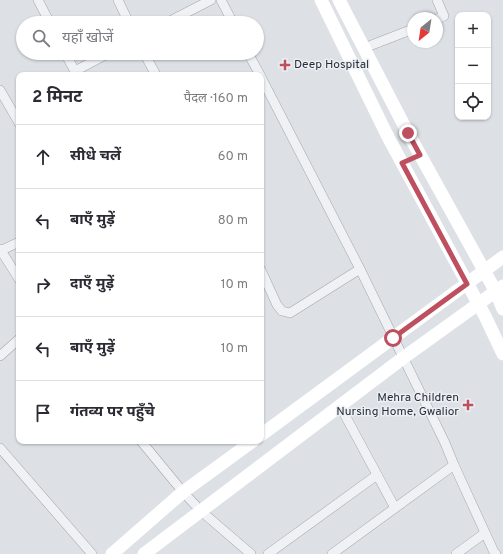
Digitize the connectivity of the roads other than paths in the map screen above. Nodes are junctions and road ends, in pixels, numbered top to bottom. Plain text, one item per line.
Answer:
1 (38, 0) edge
2 (118, 0) edge
3 (211, 0) edge
4 (221, 0) edge
5 (321, 0) edge
6 (339, 0) edge
7 (437, 0) edge
8 (442, 12) edge
9 (46, 16) edge
10 (126, 16) edge
11 (180, 16) edge
12 (229, 16) edge
13 (407, 31) edge
14 (364, 48) junction
15 (69, 60) edge
16 (97, 60) edge
17 (148, 60) edge
18 (252, 60) edge
19 (75, 72) edge
20 (78, 72) edge
21 (154, 72) edge
22 (258, 72) edge
23 (264, 84) edge
24 (0, 90) edge
25 (16, 118) edge
26 (420, 155) junction
27 (402, 163) junction
28 (16, 243) edge
29 (0, 250) edge
30 (503, 257) edge
31 (360, 269) junction
32 (484, 271) junction
33 (16, 274) edge
34 (264, 277) edge
35 (467, 284) junction
36 (499, 289) edge
37 (478, 305) junction
38 (503, 309) edge
39 (393, 338) junction
40 (16, 342) edge
41 (503, 354) edge
42 (0, 356) edge
43 (403, 358) junction
44 (340, 406) junction
45 (264, 434) edge
46 (143, 444) edge
47 (249, 444) edge
48 (0, 448) edge
49 (454, 465) junction
50 (376, 475) junction
51 (183, 492) junction
52 (395, 508) junction
53 (201, 511) junction
54 (485, 533) junction
55 (92, 554) edge
56 (112, 554) edge
57 (144, 554) edge
58 (251, 554) edge
59 (268, 554) edge
60 (332, 554) edge
61 (456, 554) edge
62 (496, 554) edge

1 - 9 street
2 - 10 street
3 - 11 street
4 - 12 street
5 - 27 main road
6 - 14 main road
7 - 8 street
13 - 14 street
14 - 26 main road
15 - 19 street
16 - 20 street
17 - 21 street
18 - 22 street
23 - 31 street
24 - 25 street
26 - 27 main road
26 - 32 main road
27 - 35 main road
28 - 29 street
29 - 33 street
30 - 32 main road
31 - 34 street
31 - 39 street
32 - 35 main road
32 - 36 main road
35 - 37 main road
35 - 39 main road
36 - 37 main road
36 - 38 main road
37 - 41 main road
37 - 43 main road
39 - 43 street
39 - 45 main road
40 - 42 street
43 - 44 main road
43 - 49 street
44 - 50 street
44 - 53 main road
46 - 51 street
47 - 51 main road
48 - 55 street
49 - 52 street
49 - 54 street
50 - 52 street
50 - 59 street
51 - 53 street
51 - 56 main road
52 - 60 street
53 - 57 main road
53 - 58 street
54 - 61 street
54 - 62 street

